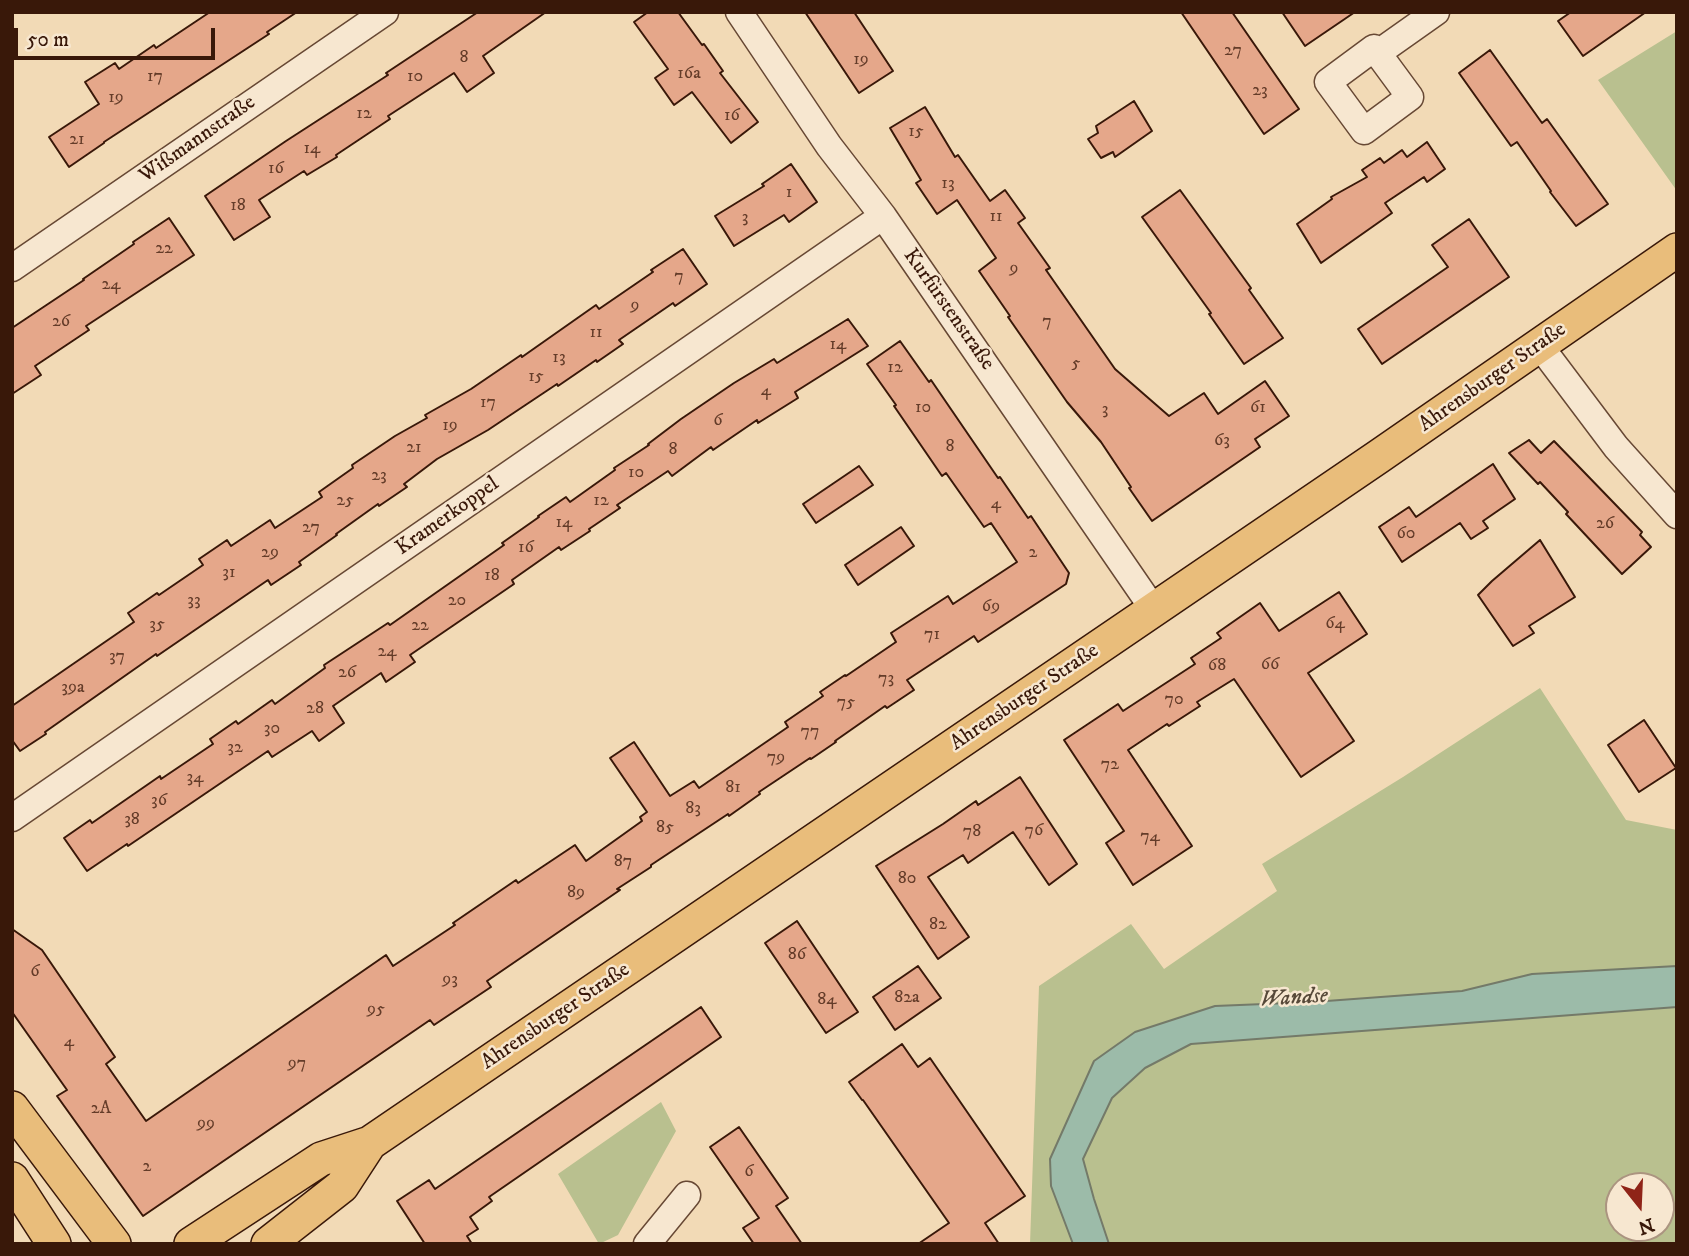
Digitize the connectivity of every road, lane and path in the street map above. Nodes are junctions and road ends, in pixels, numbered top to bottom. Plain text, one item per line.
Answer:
1 (385, 12) edge
2 (738, 12) edge
3 (1436, 12) edge
4 (1378, 53) dead end
5 (883, 216) junction
6 (1677, 250) edge
7 (12, 268) edge
8 (1540, 345) junction
9 (1677, 515) edge
10 (1154, 610) junction
11 (12, 818) edge
12 (12, 1108) edge
13 (370, 1143) junction
14 (12, 1179) edge
15 (687, 1195) dead end
16 (54, 1244) edge
17 (114, 1244) edge
18 (191, 1244) edge
19 (268, 1244) edge
20 (647, 1244) edge

1 - 7 street, Wißmannstraße
2 - 5 street, Kurfürstenstraße
3 - 4 street
5 - 10 street, Kurfürstenstraße
5 - 11 street, Kramerkoppel
6 - 8 main road, Ahrensburger Straße
8 - 9 street
8 - 10 main road, Ahrensburger Straße
10 - 13 main road, Ahrensburger Straße
12 - 17 main road
13 - 18 main road, Ahrensburger Straße
13 - 19 main road, Ahrensburger Straße
14 - 16 main road
15 - 20 street

